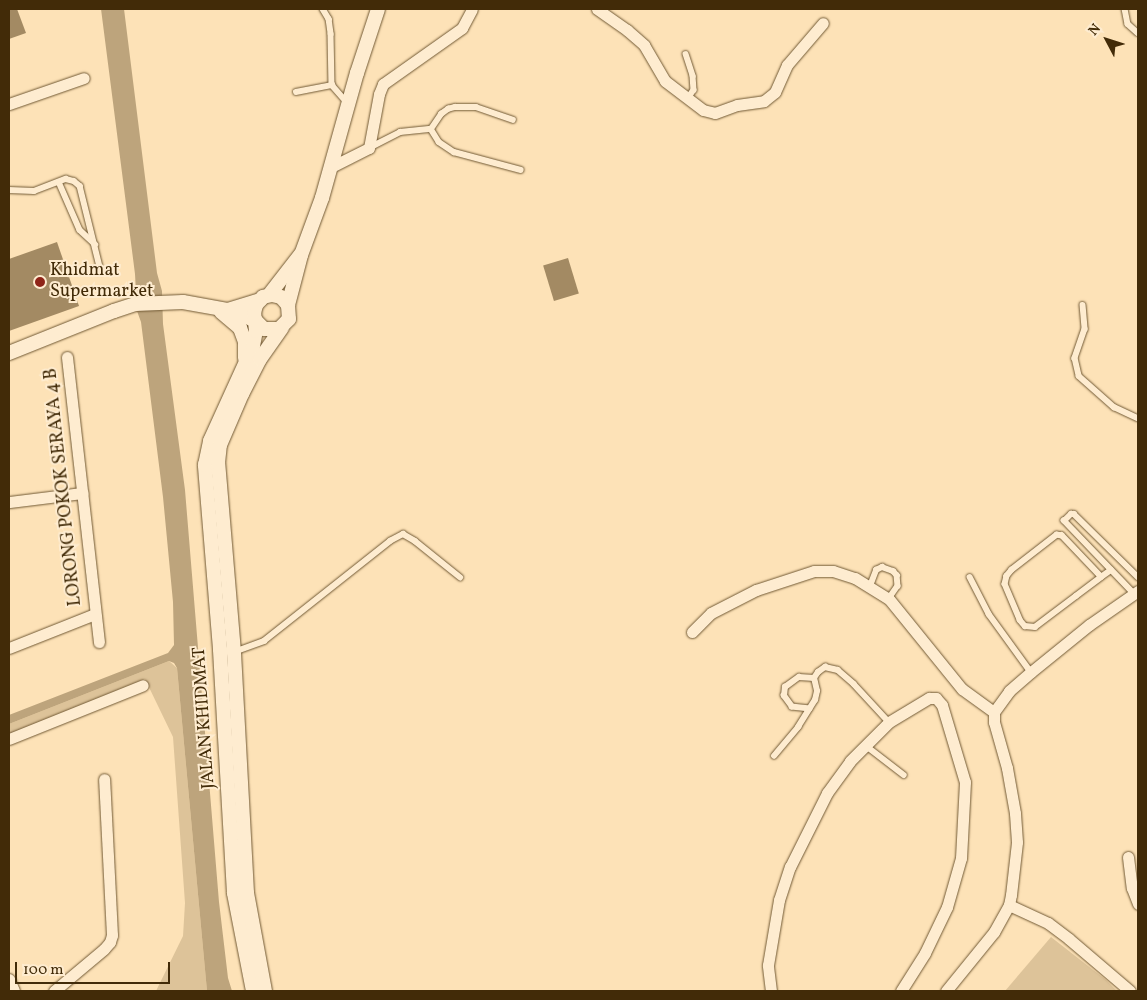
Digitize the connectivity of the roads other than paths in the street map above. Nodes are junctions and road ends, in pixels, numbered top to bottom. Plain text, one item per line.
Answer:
1 (323, 9) edge
2 (378, 9) edge
3 (472, 9) edge
4 (597, 9) edge
5 (1125, 9) edge
6 (823, 23) dead end
7 (1138, 33) edge
8 (686, 54) dead end
9 (84, 78) dead end
10 (332, 85) junction
11 (296, 92) dead end
12 (688, 99) junction
13 (348, 103) junction
14 (9, 104) edge
15 (513, 120) dead end
16 (431, 129) junction
17 (369, 148) junction
18 (331, 167) junction
19 (521, 170) dead end
20 (59, 182) junction
21 (9, 190) edge
22 (95, 244) junction
23 (301, 255) junction
24 (101, 270) dead end
25 (265, 297) junction
26 (288, 305) junction
27 (1083, 305) dead end
28 (222, 310) junction
29 (256, 321) junction
30 (282, 328) junction
31 (9, 353) edge
32 (67, 357) dead end
33 (243, 368) junction
34 (1138, 418) edge
35 (82, 493) junction
36 (9, 502) edge
37 (1110, 570) junction
38 (460, 577) dead end
39 (970, 577) dead end
40 (1101, 577) junction
41 (1138, 578) edge
42 (870, 586) junction
43 (1136, 592) edge
44 (889, 599) junction
45 (96, 614) junction
46 (692, 632) dead end
47 (99, 642) dead end
48 (9, 648) edge
49 (234, 652) junction
50 (1031, 672) junction
51 (814, 678) junction
52 (143, 685) dead end
53 (810, 709) junction
54 (994, 712) junction
55 (889, 722) junction
56 (9, 739) edge
57 (865, 746) junction
58 (774, 756) dead end
59 (904, 775) dead end
60 (104, 779) dead end
61 (1128, 857) dead end
62 (1138, 904) edge
63 (1009, 906) junction
64 (9, 979) edge
65 (67, 987) edge
66 (14, 991) edge
67 (54, 991) edge
68 (253, 991) edge
69 (264, 991) edge
70 (772, 991) edge
71 (901, 991) edge
72 (946, 991) edge
73 (1130, 991) edge

1 - 10 lane
2 - 13 street
3 - 17 street
4 - 12 street
5 - 7 lane
6 - 12 street
8 - 12 lane
9 - 14 street
10 - 11 lane
10 - 13 lane
13 - 18 street
15 - 16 lane
16 - 17 lane
16 - 19 lane
17 - 18 street
18 - 23 street
20 - 21 lane
20 - 22 lane
20 - 22 lane
22 - 24 lane
23 - 25 street
23 - 26 street
25 - 26 street
25 - 28 street
25 - 29 street
26 - 30 street
27 - 34 lane
28 - 29 street
28 - 31 street
28 - 33 street
29 - 30 street
29 - 33 street, JALAN KHIDMAT
30 - 49 street
32 - 35 street, LORONG POKOK SERAYA 4 B
33 - 68 street, JALAN KHIDMAT
35 - 36 street
35 - 45 street, LORONG POKOK SERAYA 4 B
37 - 40 lane
37 - 41 lane
37 - 43 lane
38 - 49 lane
39 - 50 lane
40 - 40 lane
42 - 44 street
42 - 44 lane
42 - 46 street
43 - 50 street
44 - 54 street
45 - 47 street, LORONG POKOK SERAYA 4 B
45 - 48 street, LORONG POKOK SERAYA 4 B
49 - 69 street
50 - 54 street
51 - 53 lane
51 - 53 lane
51 - 55 lane
52 - 56 street
53 - 58 lane
54 - 63 street
55 - 57 street
55 - 71 street
57 - 59 lane
57 - 70 street
60 - 65 street
61 - 62 street
63 - 72 street
63 - 73 street
64 - 66 street
65 - 67 street

